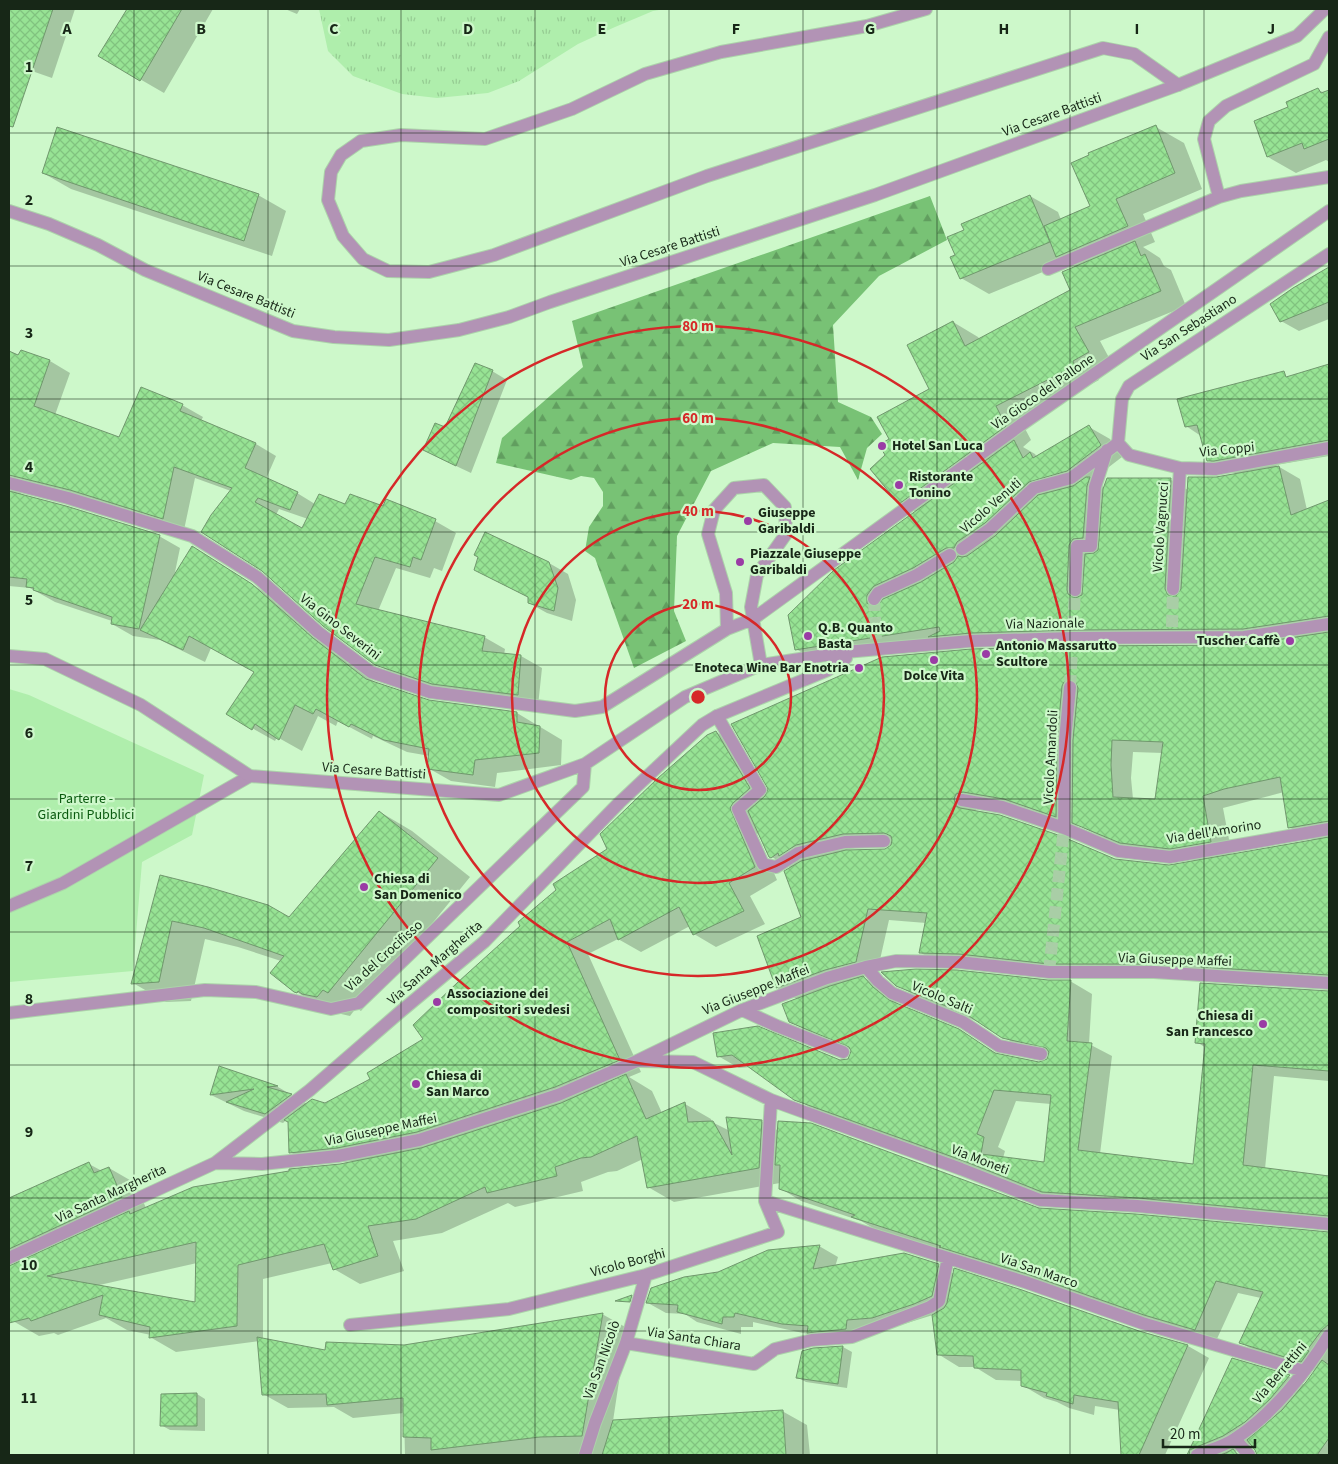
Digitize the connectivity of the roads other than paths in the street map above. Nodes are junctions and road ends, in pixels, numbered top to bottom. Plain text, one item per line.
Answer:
1 (926, 9) edge
2 (1326, 9) edge
3 (1329, 37) edge
4 (1178, 85) junction
5 (1329, 178) edge
6 (1219, 197) junction
7 (9, 211) edge
8 (1329, 211) edge
9 (1329, 254) edge
10 (1048, 269) dead end
11 (1113, 446) junction
12 (1329, 448) edge
13 (1180, 468) junction
14 (9, 483) edge
15 (1173, 588) tunnel mouth
16 (1075, 590) tunnel mouth
17 (874, 599) dead end
18 (753, 619) junction
19 (1329, 624) edge
20 (727, 629) junction
21 (876, 638) tunnel mouth
22 (886, 649) junction
23 (845, 652) junction
24 (9, 656) edge
25 (761, 666) junction
26 (1070, 687) tunnel mouth
27 (716, 716) junction
28 (585, 764) junction
29 (250, 776) junction
30 (962, 800) dead end
31 (1064, 828) junction
32 (1329, 829) edge
33 (884, 841) dead end
34 (9, 906) edge
35 (866, 967) junction
36 (1329, 983) edge
37 (742, 1010) junction
38 (9, 1013) edge
39 (843, 1052) dead end
40 (1041, 1054) dead end
41 (637, 1061) junction
42 (771, 1100) junction
43 (215, 1163) junction
44 (765, 1201) junction
45 (1329, 1224) edge
46 (9, 1258) edge
47 (948, 1258) junction
48 (646, 1275) junction
49 (350, 1325) dead end
50 (1329, 1335) edge
51 (626, 1343) junction
52 (1324, 1354) edge
53 (1304, 1371) junction
54 (1235, 1439) junction
55 (585, 1455) edge
56 (1197, 1455) edge
57 (1249, 1455) edge

1 - 4 street
2 - 4 street, Via Cesare Battisti
3 - 6 street
4 - 7 street, Via Cesare Battisti
5 - 6 street
6 - 10 street
8 - 18 street, Via Gioco del Pallone
9 - 11 street, Via San Sebastiano
11 - 13 street, Via Coppi
11 - 16 street, Via San Sebastiano
11 - 17 street, Vicolo Venuti
12 - 13 street, Via Coppi
13 - 15 street, Vicolo Vagnucci
14 - 20 street, Via Gino Severini
18 - 20 street
18 - 20 street
18 - 25 street
19 - 22 street, Via Nazionale
21 - 22 street
22 - 23 street, Via Nazionale
23 - 25 street, Via Nazionale
23 - 27 street, Via Santa Margherita
24 - 29 street, Via Cesare Battisti
25 - 28 street, Via Cesare Battisti
26 - 31 street, Vicolo Amandoli
27 - 33 street
27 - 43 street, Via Santa Margherita
28 - 29 street, Via Cesare Battisti
28 - 38 street, Via del Crocifisso
29 - 34 street
30 - 31 street, Via dell'Amorino
31 - 32 street, Via dell'Amorino
35 - 36 street, Via Giuseppe Maffei
35 - 37 street, Via Giuseppe Maffei
35 - 40 street, Vicolo Salti
37 - 39 street
37 - 41 street, Via Giuseppe Maffei
41 - 42 street, Via Moneti
41 - 43 street, Via Giuseppe Maffei
42 - 44 street, Vicolo Borghi
42 - 45 street, Via Moneti
43 - 46 street, Via Santa Margherita
44 - 47 street, Via San Marco
44 - 48 street, Vicolo Borghi
47 - 51 street, Via Santa Chiara
47 - 53 street, Via San Marco
48 - 49 street, Vicolo Borghi
48 - 51 street, Via San Nicolò
50 - 52 street, Via Berrettini
51 - 55 street, Via San Nicolò
52 - 53 street, Via Berrettini
53 - 54 street, Via Berrettini
54 - 56 street, Via Berrettini
54 - 57 street

